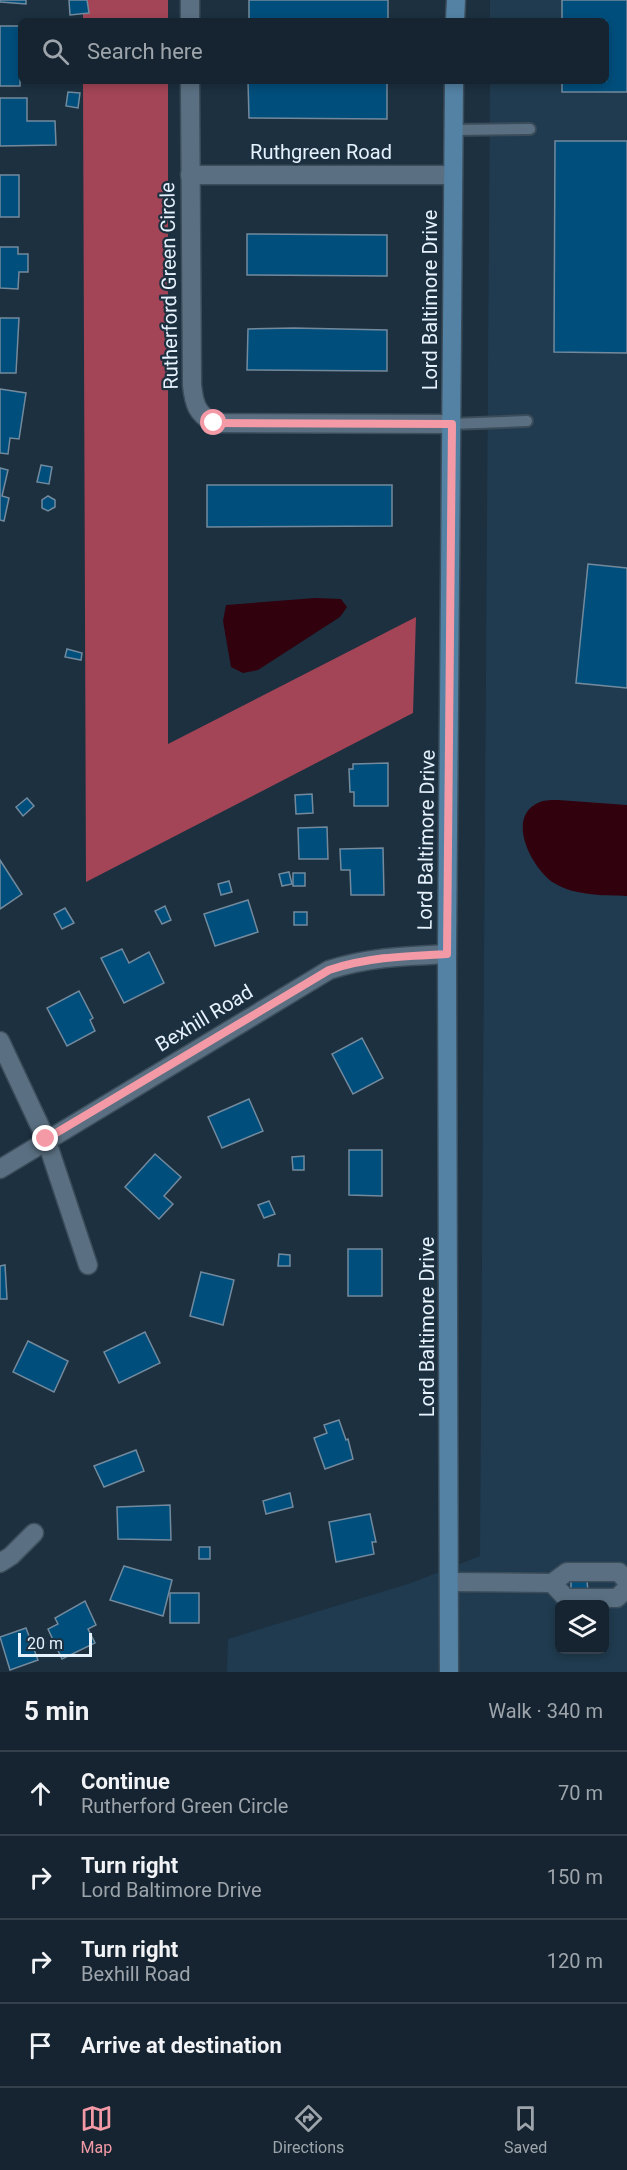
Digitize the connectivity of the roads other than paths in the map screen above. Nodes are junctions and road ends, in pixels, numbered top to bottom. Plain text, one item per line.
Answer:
1 (190, 0) edge
2 (456, 0) edge
3 (190, 18) edge
4 (455, 18) edge
5 (190, 84) edge
6 (454, 84) edge
7 (530, 129) dead end
8 (453, 130) junction
9 (190, 175) junction
10 (453, 175) junction
11 (527, 421) dead end
12 (452, 424) junction
13 (447, 954) junction
14 (0, 1041) edge
15 (46, 1139) junction
16 (0, 1169) edge
17 (88, 1265) dead end
18 (34, 1533) dead end
19 (0, 1563) edge
20 (450, 1582) junction
21 (627, 1582) edge
22 (552, 1583) junction
23 (627, 1588) edge
24 (449, 1672) edge

1 - 3 street
2 - 4 main road
5 - 9 street, Rutherford Green Circle
6 - 8 main road, Lord Baltimore Drive
7 - 8 lane
8 - 10 main road, Lord Baltimore Drive
9 - 10 street, Ruthgreen Road
9 - 12 street, Rutherford Green Circle
10 - 12 main road, Lord Baltimore Drive
11 - 12 lane
12 - 13 main road, Lord Baltimore Drive
13 - 15 street, Bexhill Road
13 - 20 main road, Lord Baltimore Drive
14 - 15 street
15 - 16 street, Bexhill Road
15 - 17 street
18 - 19 street
20 - 22 street
20 - 24 main road, Lord Baltimore Drive
21 - 22 street
22 - 23 street

